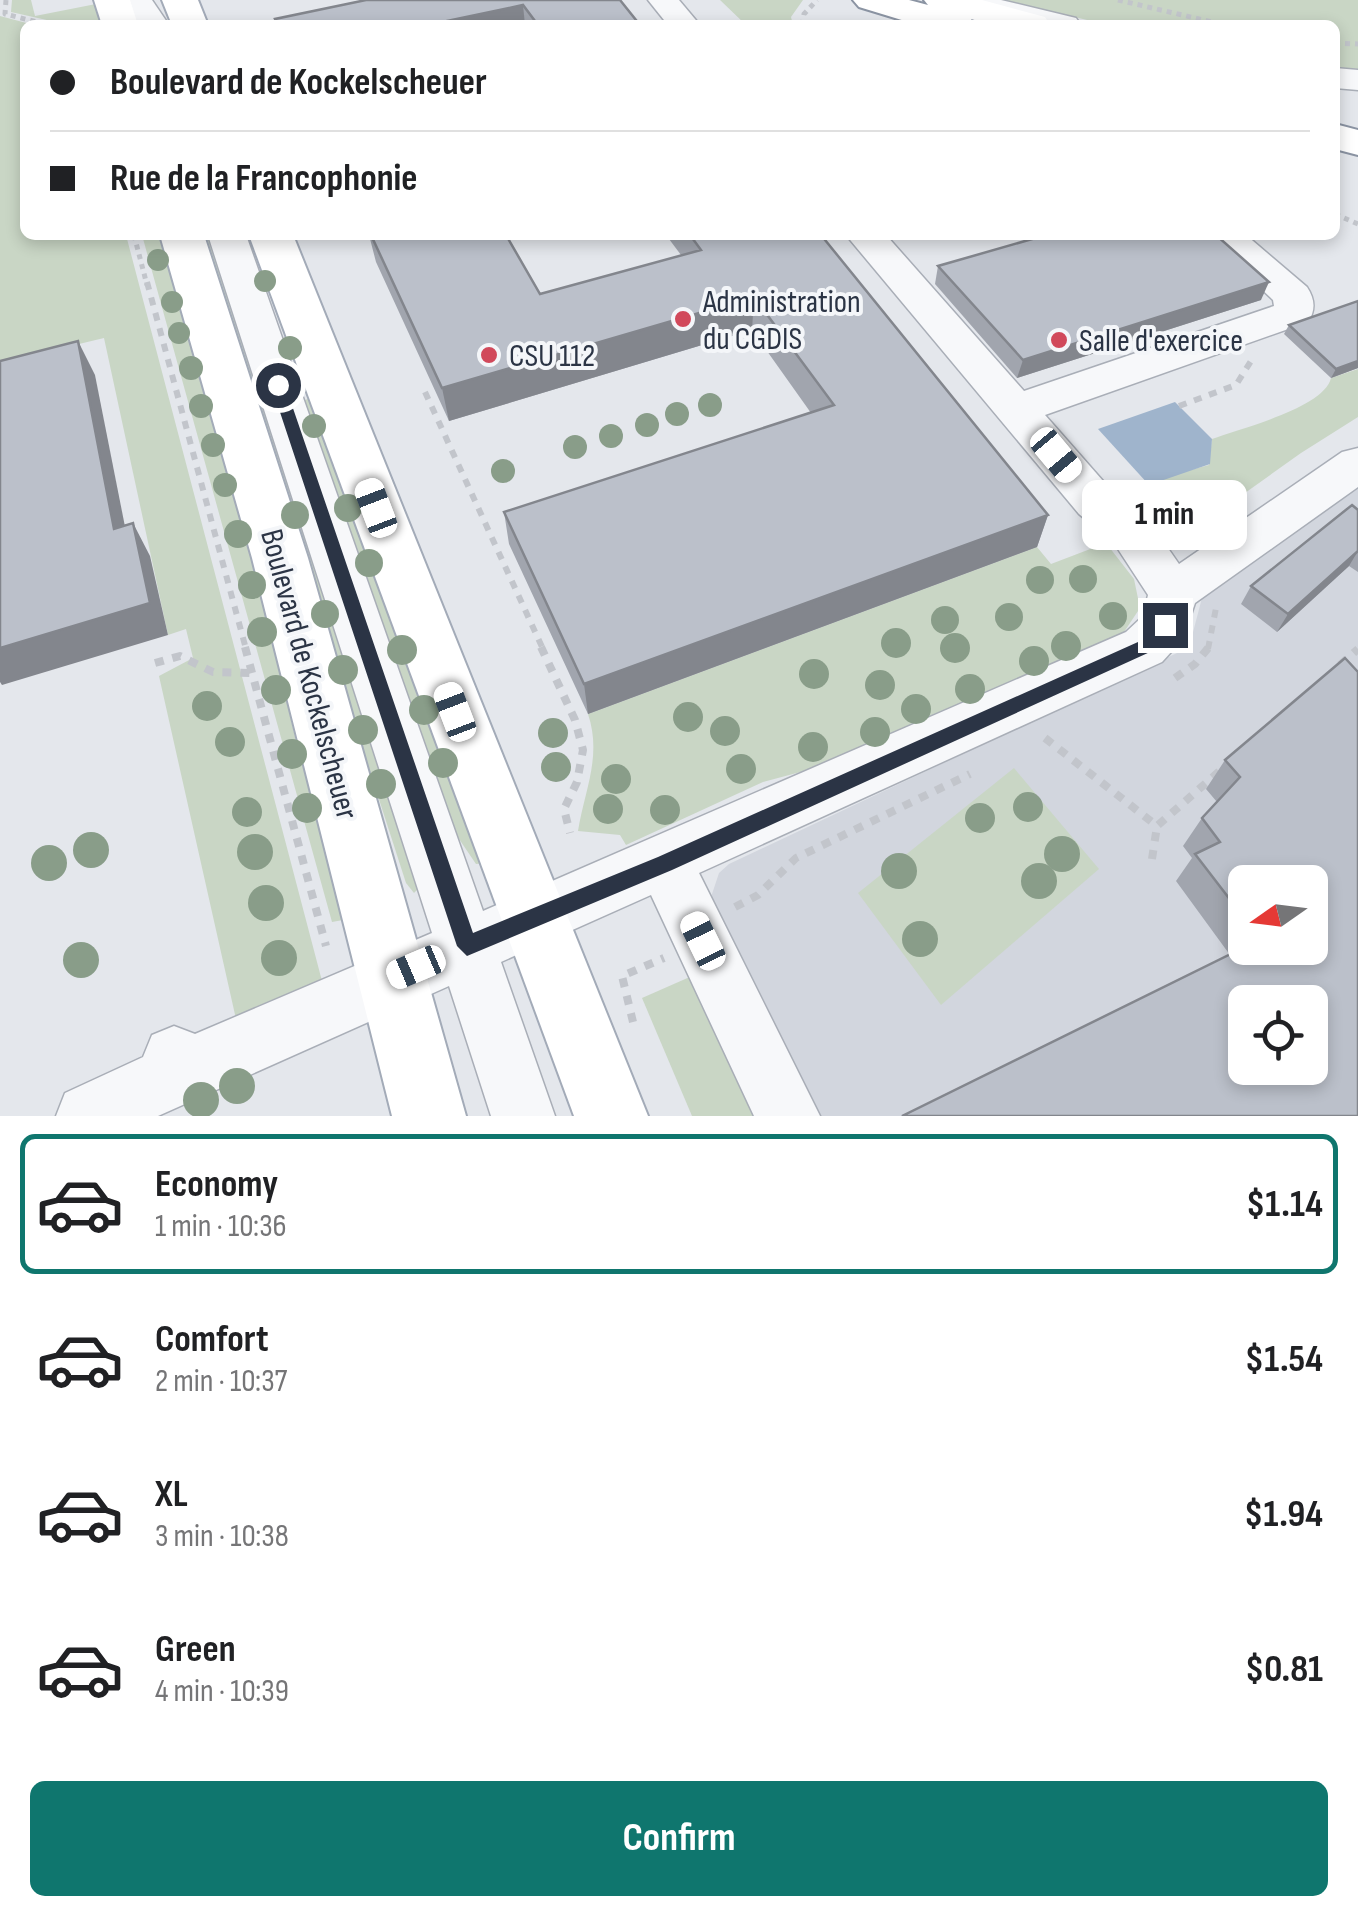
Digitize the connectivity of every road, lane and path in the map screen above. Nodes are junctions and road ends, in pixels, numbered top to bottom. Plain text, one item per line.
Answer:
1 (6, 0) edge
2 (112, 0) edge
3 (664, 0) edge
4 (818, 0) edge
5 (871, 0) edge
6 (942, 0) edge
7 (962, 0) edge
8 (1118, 0) edge
9 (144, 15) edge
10 (29, 20) edge
11 (680, 20) edge
12 (803, 20) edge
13 (940, 20) edge
14 (1014, 20) edge
15 (1044, 20) edge
16 (1204, 20) edge
17 (135, 240) edge
18 (184, 240) edge
19 (885, 240) edge
20 (1229, 240) edge
21 (252, 243) edge
22 (301, 379) junction
23 (1230, 387) dead end
24 (424, 392) edge
25 (1179, 406) dead end
26 (1017, 409) junction
27 (1358, 464) edge
28 (1163, 580) junction
29 (1358, 650) edge
30 (155, 663) dead end
31 (252, 672) junction
32 (1329, 675) edge
33 (1044, 738) dead end
34 (1229, 763) edge
35 (1157, 826) junction
36 (570, 834) dead end
37 (1152, 859) dead end
38 (665, 863) junction
39 (534, 918) junction
40 (467, 946) junction
41 (622, 976) dead end
42 (366, 989) junction
43 (634, 1026) dead end
44 (785, 1112) edge
45 (88, 1116) edge
46 (429, 1116) edge
47 (523, 1116) edge
48 (611, 1116) edge

1 - 10 path
2 - 9 main road
3 - 11 street
4 - 12 path
5 - 13 main road
6 - 14 main road
7 - 15 street
8 - 16 path
17 - 31 path
18 - 42 main road, Boulevard de Kockelscheuer
19 - 26 street
20 - 26 street
21 - 22 main road, Boulevard de Kockelscheuer
22 - 39 main road, Boulevard de Kockelscheuer
22 - 40 street, Boulevard de Kockelscheuer
23 - 25 path
24 - 36 path
26 - 28 street
27 - 28 street
28 - 38 street
29 - 32 path
30 - 31 path
31 - 42 path
33 - 35 path
34 - 35 path
35 - 37 path
38 - 39 street
38 - 44 street
39 - 40 street
39 - 48 main road, Boulevard de Kockelscheuer
40 - 42 street
40 - 47 street, Boulevard de Kockelscheuer
41 - 43 path
42 - 45 street
42 - 46 main road, Boulevard de Kockelscheuer

